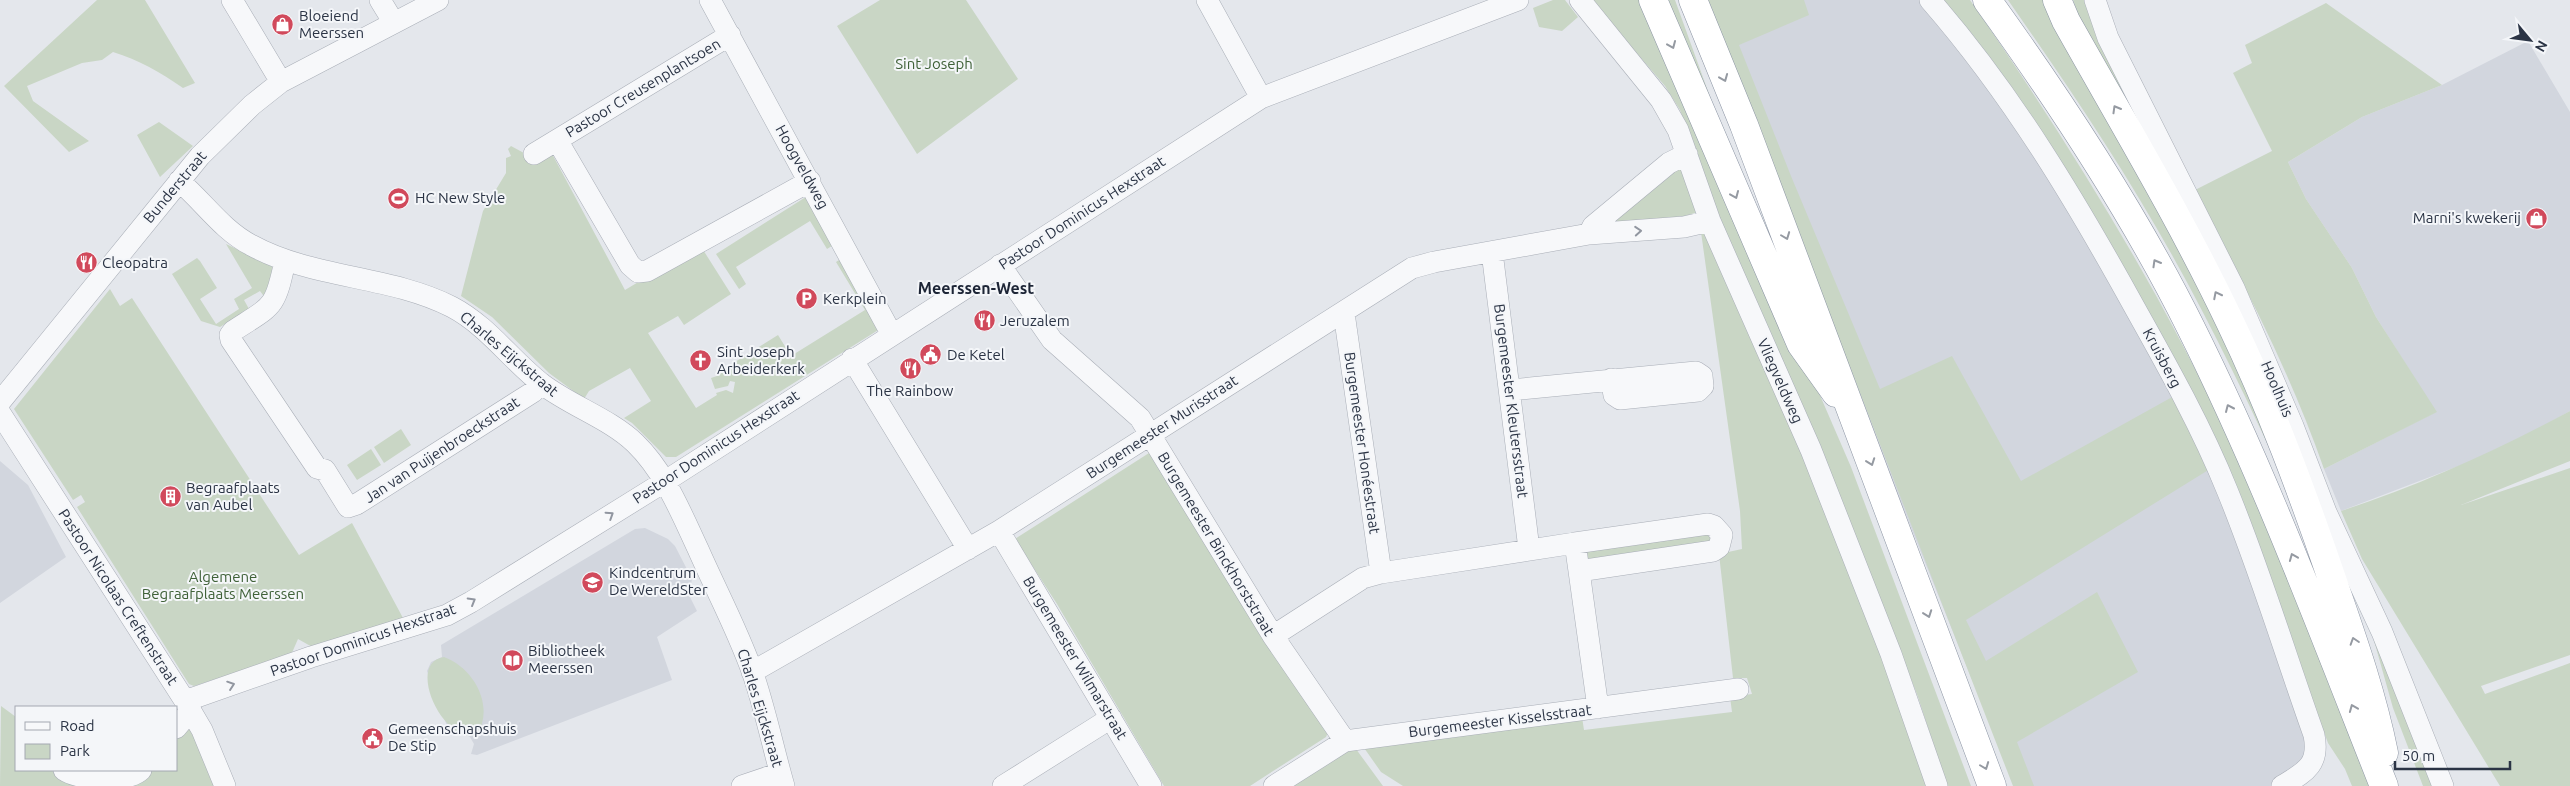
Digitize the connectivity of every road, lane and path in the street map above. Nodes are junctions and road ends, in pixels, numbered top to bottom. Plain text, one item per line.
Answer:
1 (232, 0) edge
2 (380, 0) edge
3 (438, 0) edge
4 (710, 0) edge
5 (1207, 0) edge
6 (1518, 0) edge
7 (1580, 0) edge
8 (1653, 0) edge
9 (1693, 0) edge
10 (1930, 0) edge
11 (1987, 0) edge
12 (2057, 0) edge
13 (2095, 0) edge
14 (394, 23) junction
15 (730, 36) junction
16 (281, 82) junction
17 (1261, 98) junction
18 (557, 140) junction
19 (534, 154) dead end
20 (1687, 154) junction
21 (179, 181) junction
22 (810, 181) junction
23 (1710, 221) junction
24 (1589, 234) junction
25 (1492, 252) junction
26 (285, 260) junction
27 (1000, 265) junction
28 (1344, 313) junction
29 (892, 335) junction
30 (852, 359) junction
31 (1611, 379) dead end
32 (540, 383) junction
33 (1510, 390) junction
34 (0, 402) edge
35 (0, 413) edge
36 (1854, 416) junction
37 (1150, 435) junction
38 (664, 482) junction
39 (999, 531) junction
40 (1575, 543) junction
41 (968, 549) junction
42 (1529, 549) junction
43 (1579, 571) junction
44 (1381, 573) junction
45 (1273, 636) junction
46 (752, 672) junction
47 (1738, 689) dead end
48 (188, 705) junction
49 (1598, 708) junction
50 (1111, 718) junction
51 (178, 724) edge
52 (1345, 742) junction
53 (67, 771) edge
54 (140, 771) edge
55 (782, 779) edge
56 (746, 785) edge
57 (225, 786) edge
58 (1003, 786) edge
59 (1151, 786) edge
60 (1274, 786) edge
61 (1937, 786) edge
62 (1992, 786) edge
63 (2282, 786) edge
64 (2384, 786) edge
65 (2391, 786) edge
66 (2442, 786) edge

1 - 16 street
2 - 14 street
3 - 14 street, Bunderstraat
4 - 15 street, Hoogveldweg
5 - 17 street
6 - 17 street, Pastoor Dominicus Hexstraat
7 - 20 street, Vliegveldweg
8 -> 36 highway
9 -> 36 highway
10 - 63 street, Kruisberg
64 -> 11 highway
65 -> 12 highway
13 - 66 street, Hoolhuis
14 - 16 street, Bunderstraat
15 - 18 street, Pastoor Creusenplantsoen
15 - 22 street, Hoogveldweg
16 - 21 street, Bunderstraat
17 - 27 street, Pastoor Dominicus Hexstraat
18 - 19 street, Pastoor Creusenplantsoen
18 - 22 street, Pastoor Creusenplantsoen
20 - 23 street, Vliegveldweg
20 - 24 street
21 - 26 street, Charles Eijckstraat
21 - 34 street, Bunderstraat
22 - 29 street, Hoogveldweg
24 -> 23 street, Burgemeester Murisstraat
23 - 61 street, Vliegveldweg
24 - 25 street, Burgemeester Murisstraat
25 - 28 street, Burgemeester Murisstraat
25 - 33 street, Burgemeester Kleutersstraat
26 - 32 street, Charles Eijckstraat
26 - 32 street, Jan van Puijenbroeckstraat
27 - 29 street, Pastoor Dominicus Hexstraat
27 - 37 street, Burgemeester Binckhorststraat
28 - 37 street, Burgemeester Murisstraat
28 - 44 street, Burgemeester Honéestraat
29 - 30 street, Pastoor Dominicus Hexstraat
30 - 38 street, Pastoor Dominicus Hexstraat
30 - 41 street
31 - 33 street
32 - 38 street, Charles Eijckstraat
33 - 42 street, Burgemeester Kleutersstraat
35 - 48 street, Pastoor Nicolaas Creftenstraat
36 -> 62 highway
37 - 39 street, Burgemeester Murisstraat
37 - 45 street, Burgemeester Binckhorststraat
38 - 46 street, Charles Eijckstraat
48 -> 38 street, Pastoor Dominicus Hexstraat
39 - 41 street, Burgemeester Murisstraat
39 - 50 street, Burgemeester Wilmarstraat
40 - 42 street
40 - 43 street
40 - 43 street
41 - 46 street, Burgemeester Murisstraat
42 - 44 street
43 - 49 street
44 - 45 street
45 - 52 street, Burgemeester Binckhorststraat
46 - 55 street, Charles Eijckstraat
47 - 49 street, Burgemeester Kisselsstraat
48 - 51 street
48 - 57 street, Pastoor Nicolaas Creftenstraat
49 - 52 street, Burgemeester Kisselsstraat
50 - 58 street
50 - 59 street, Burgemeester Wilmarstraat
52 - 60 street, Burgemeester Kisselsstraat
53 - 54 street
55 - 56 street

